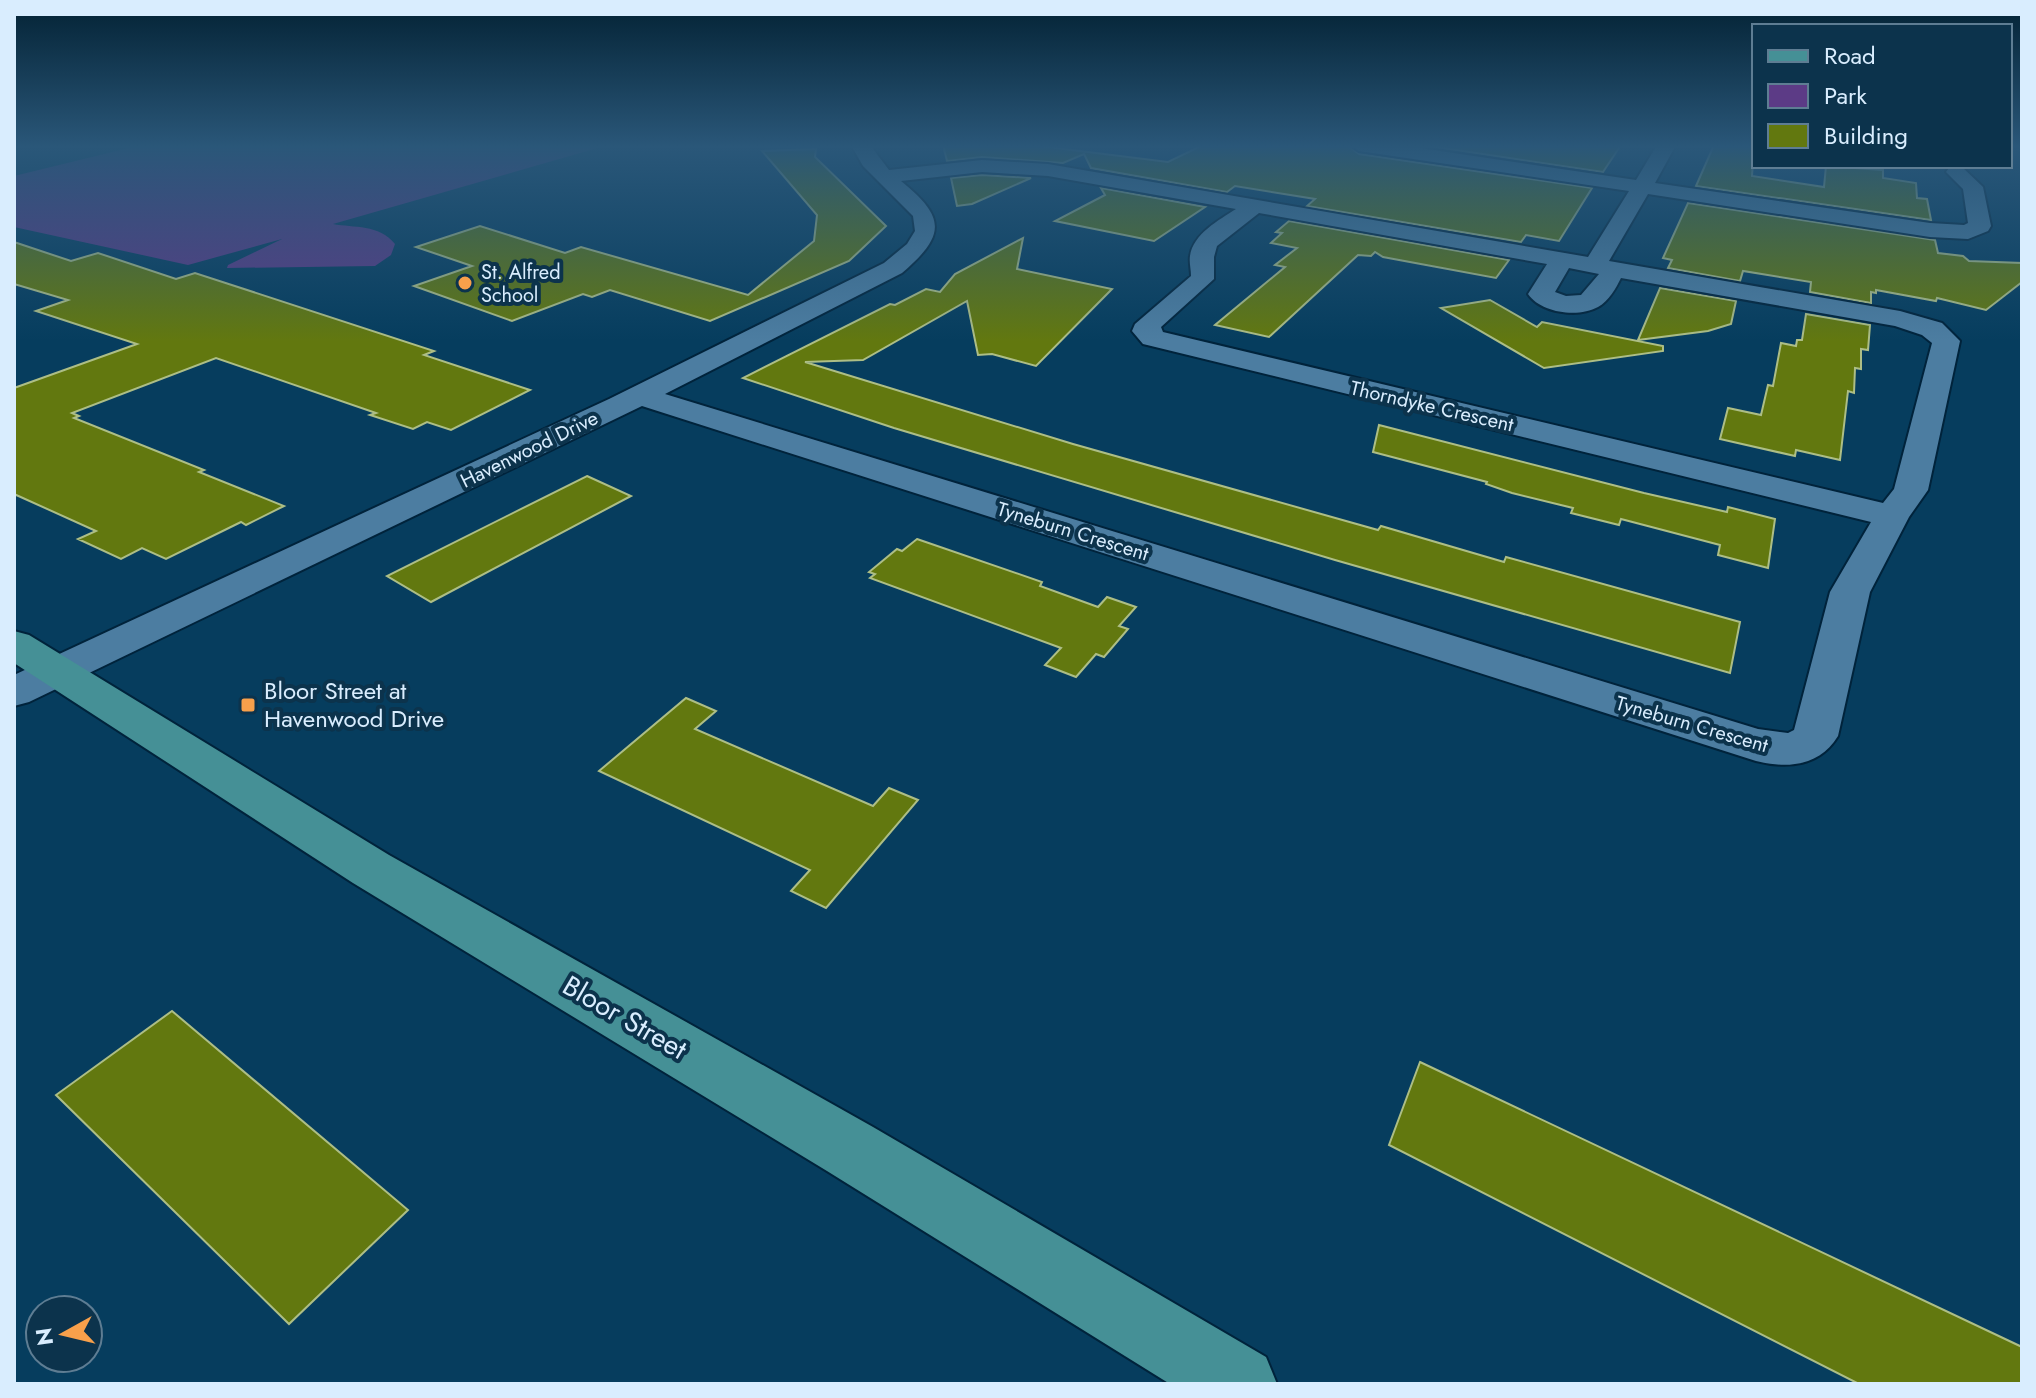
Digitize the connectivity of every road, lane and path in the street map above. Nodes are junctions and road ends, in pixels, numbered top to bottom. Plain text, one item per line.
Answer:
1 (920, 210) edge
2 (1250, 210) edge
3 (1279, 210) edge
4 (1631, 210) edge
5 (1798, 210) edge
6 (1977, 210) edge
7 (1562, 260) junction
8 (1605, 267) junction
9 (638, 395) junction
10 (1892, 516) junction
11 (29, 669) edge
12 (1239, 1384) edge

1 - 9 street, Havenwood Drive
2 - 10 street, Thorndyke Crescent
3 - 7 street, Tyneburn Crescent
4 - 8 street
5 - 6 street
7 - 8 street, Tyneburn Crescent
7 - 8 street
8 - 10 street, Tyneburn Crescent
9 - 10 street, Tyneburn Crescent
9 - 11 street, Havenwood Drive
11 - 12 main road, Bloor Street

